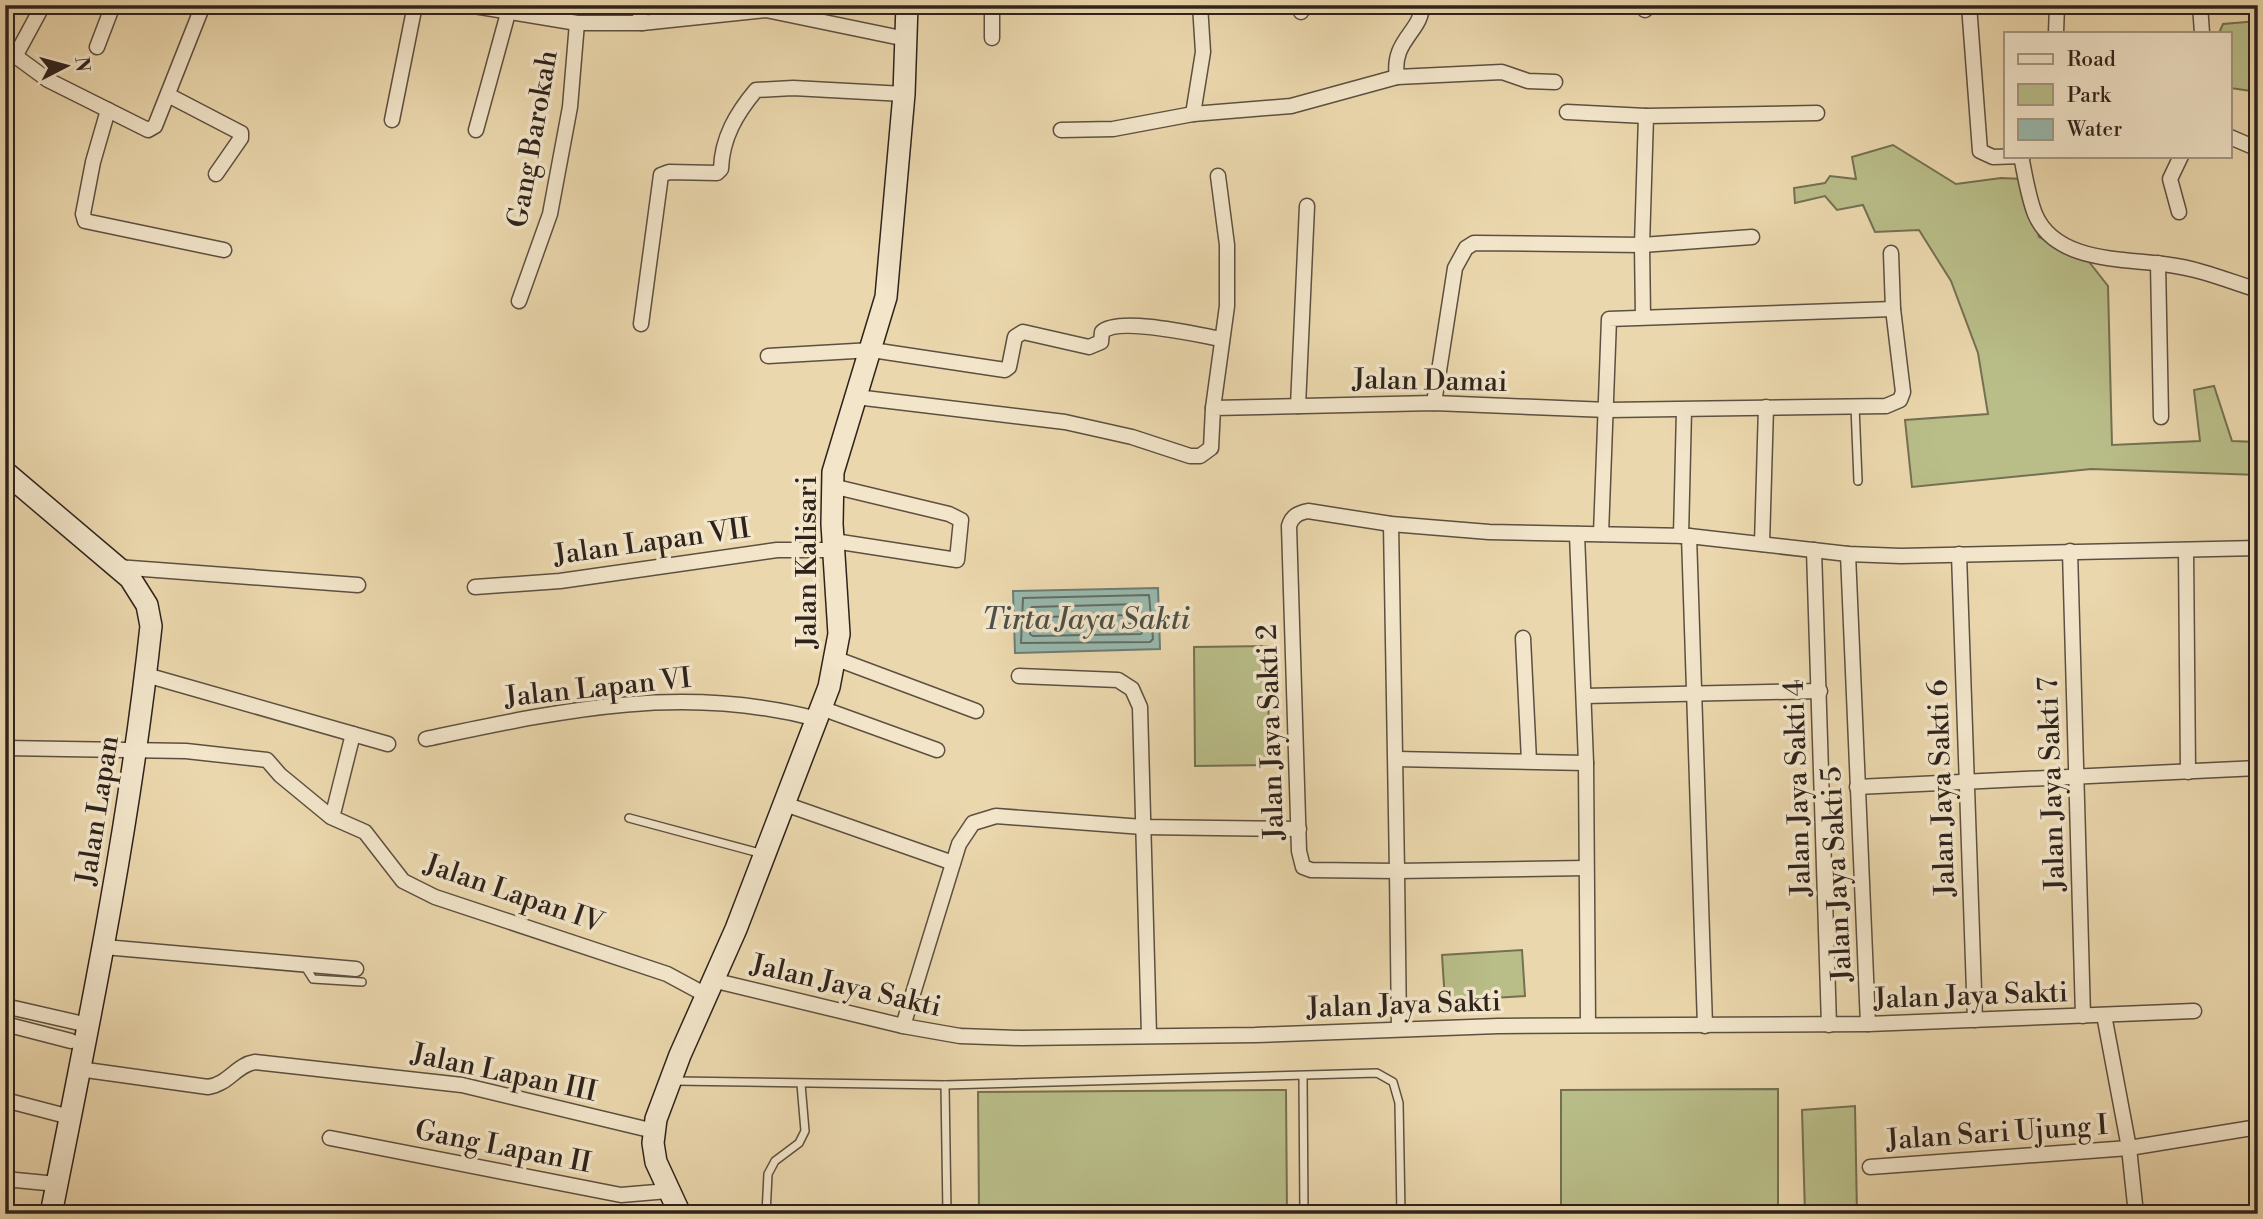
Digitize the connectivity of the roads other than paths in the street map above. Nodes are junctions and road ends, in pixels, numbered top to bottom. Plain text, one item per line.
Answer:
1 (43, 5) edge
2 (114, 5) edge
3 (203, 5) edge
4 (415, 5) edge
5 (468, 5) edge
6 (638, 5) edge
7 (906, 5) edge
8 (992, 5) edge
9 (1200, 5) edge
10 (1422, 5) edge
11 (1969, 5) edge
12 (2057, 5) edge
13 (2200, 5) edge
14 (766, 8) edge
15 (508, 13) junction
16 (577, 23) junction
17 (642, 23) junction
18 (2056, 32) edge
19 (2202, 32) edge
20 (992, 37) dead end
21 (906, 39) junction
22 (97, 47) dead end
23 (1397, 77) junction
24 (1555, 82) dead end
25 (904, 94) junction
26 (168, 95) junction
27 (108, 110) junction
28 (1567, 112) dead end
29 (1193, 114) junction
30 (1817, 114) dead end
31 (1646, 116) junction
32 (392, 120) dead end
33 (476, 130) dead end
34 (1061, 130) dead end
35 (2232, 138) edge
36 (2258, 149) edge
37 (2004, 157) edge
38 (2022, 158) edge
39 (2180, 158) edge
40 (216, 174) dead end
41 (1218, 176) dead end
42 (1307, 206) dead end
43 (2179, 212) dead end
44 (1752, 237) dead end
45 (1642, 245) junction
46 (224, 250) dead end
47 (1891, 253) dead end
48 (2158, 263) junction
49 (2258, 290) edge
50 (519, 301) dead end
51 (1893, 309) junction
52 (1643, 317) junction
53 (641, 324) dead end
54 (1221, 339) junction
55 (872, 350) junction
56 (768, 356) dead end
57 (856, 397) junction
58 (1434, 403) junction
59 (1298, 405) junction
60 (1855, 405) junction
61 (1766, 407) junction
62 (1213, 408) junction
63 (1608, 410) junction
64 (1684, 410) junction
65 (2161, 417) dead end
66 (5, 472) edge
67 (1858, 481) dead end
68 (832, 486) junction
69 (1391, 524) junction
70 (1577, 534) junction
71 (1601, 534) junction
72 (1685, 536) junction
73 (1762, 544) junction
74 (834, 545) junction
75 (2258, 548) edge
76 (1814, 550) junction
77 (2186, 550) junction
78 (2070, 551) junction
79 (1848, 554) junction
80 (1959, 554) junction
81 (117, 566) junction
82 (358, 585) dead end
83 (475, 587) dead end
84 (1522, 638) dead end
85 (836, 659) junction
86 (146, 675) junction
87 (1019, 676) dead end
88 (1820, 691) junction
89 (1695, 693) junction
90 (1584, 696) junction
91 (976, 711) dead end
92 (819, 713) junction
93 (353, 734) junction
94 (426, 739) dead end
95 (388, 744) dead end
96 (5, 748) edge
97 (937, 750) dead end
98 (137, 753) junction
99 (1396, 759) junction
100 (1528, 761) junction
101 (1586, 763) junction
102 (2258, 768) edge
103 (2188, 772) junction
104 (2076, 777) junction
105 (1966, 783) junction
106 (1857, 787) junction
107 (782, 803) junction
108 (334, 810) dead end
109 (629, 818) dead end
110 (1143, 827) junction
111 (1298, 829) junction
112 (765, 855) junction
113 (953, 863) junction
114 (1586, 868) junction
115 (1397, 871) junction
116 (104, 947) junction
117 (359, 975) dead end
118 (709, 988) junction
119 (5, 1006) edge
120 (2194, 1011) dead end
121 (2104, 1015) junction
122 (2083, 1016) junction
123 (1975, 1020) junction
124 (5, 1024) edge
125 (1588, 1024) junction
126 (1868, 1024) junction
127 (88, 1025) junction
128 (1829, 1025) junction
129 (903, 1026) junction
130 (1705, 1026) junction
131 (1399, 1029) junction
132 (1149, 1035) junction
133 (71, 1041) dead end
134 (79, 1069) junction
135 (1303, 1077) junction
136 (670, 1081) junction
137 (801, 1084) junction
138 (945, 1085) junction
139 (5, 1100) edge
140 (70, 1116) junction
141 (2258, 1127) edge
142 (653, 1131) junction
143 (330, 1138) dead end
144 (2129, 1148) junction
145 (1870, 1167) dead end
146 (5, 1179) edge
147 (57, 1184) junction
148 (668, 1191) junction
149 (51, 1214) edge
150 (680, 1214) edge
151 (766, 1214) edge
152 (947, 1214) edge
153 (1304, 1214) edge
154 (1401, 1214) edge
155 (2136, 1214) edge

1 - 27 street
2 - 22 street
3 - 26 street
4 - 32 street
5 - 15 street
6 - 17 street
7 - 21 street, Jalan Kalisari
8 - 20 street
9 - 29 street
10 - 23 street
11 - 37 street
12 - 18 street
13 - 19 street
14 - 17 street
14 - 21 street
15 - 16 street
15 - 33 street
16 - 17 street
16 - 50 street, Gang Barokah
21 - 25 street, Jalan Kalisari
23 - 24 street
23 - 29 street
25 - 53 street
25 - 55 street, Jalan Kalisari
26 - 27 street
26 - 40 street
27 - 46 street
28 - 31 street
29 - 34 street
30 - 31 street
31 - 45 street
35 - 36 street
38 - 48 street
39 - 43 street
41 - 54 street
42 - 59 street
44 - 45 street
45 - 52 street
45 - 58 street
47 - 51 street, Jalan Damai
48 - 49 street
48 - 65 street
51 - 52 street
51 - 60 street, Jalan Damai
52 - 63 street
54 - 55 street
54 - 62 street
55 - 56 street
55 - 57 street, Jalan Kalisari
57 - 62 street
57 - 68 street, Jalan Kalisari
58 - 59 street, Jalan Damai
58 - 63 street, Jalan Damai
59 - 62 street, Jalan Damai
60 - 61 street, Jalan Damai
60 - 67 lane
61 - 64 street, Jalan Damai
61 - 73 street
63 - 64 street, Jalan Damai
63 - 71 street
64 - 72 street
66 - 81 street, Jalan Lapan
68 - 74 street, Jalan Kalisari
68 - 74 street, Jalan Lapan VII
69 - 70 street
69 - 99 street
69 - 111 street, Jalan Jaya Sakti 2
70 - 71 street
70 - 90 street
71 - 72 street
72 - 73 street
72 - 89 street
73 - 76 street
74 - 83 street, Jalan Lapan VII
74 - 85 street, Jalan Kalisari
75 - 77 street
76 - 79 street
76 - 88 street, Jalan Jaya Sakti 4
77 - 78 street
77 - 103 street
78 - 80 street
78 - 104 street, Jalan Jaya Sakti 7
79 - 80 street
79 - 106 street, Jalan Jaya Sakti 5
80 - 105 street, Jalan Jaya Sakti 6
81 - 82 street
81 - 86 street, Jalan Lapan
84 - 100 street
85 - 91 street
85 - 92 street, Jalan Kalisari
86 - 93 street
86 - 98 street, Jalan Lapan
87 - 110 street
88 - 89 street
88 - 128 street, Jalan Jaya Sakti 4
89 - 90 street
89 - 130 street
90 - 101 street
92 - 94 street, Jalan Lapan VI
92 - 97 street, Jalan Lapan VI
92 - 107 street, Jalan Kalisari
93 - 95 street
93 - 108 street
96 - 98 street, Jalan Lapan IV
98 - 116 street, Jalan Lapan
98 - 118 street, Jalan Lapan IV
99 - 100 street
99 - 115 street
100 - 101 street
101 - 114 street
102 - 103 street
103 - 104 street
104 - 105 street
104 - 122 street, Jalan Jaya Sakti 7
105 - 106 street
105 - 123 street, Jalan Jaya Sakti 6
106 - 126 street, Jalan Jaya Sakti 5
107 - 112 street, Jalan Kalisari
107 - 113 street
109 - 112 lane
110 - 111 street
110 - 113 street
110 - 132 street
111 - 115 street, Jalan Jaya Sakti 2
112 - 118 street, Jalan Kalisari
113 - 129 street
114 - 115 street
114 - 125 street
115 - 131 street
116 - 117 street
116 - 127 street, Jalan Lapan
118 - 129 street, Jalan Jaya Sakti
118 - 136 street, Jalan Kalisari
119 - 127 street
120 - 121 street, Jalan Jaya Sakti
121 - 122 street, Jalan Jaya Sakti
121 - 144 street
122 - 123 street, Jalan Jaya Sakti
123 - 126 street, Jalan Jaya Sakti
124 - 133 street
125 - 130 street, Jalan Jaya Sakti
125 - 131 street, Jalan Jaya Sakti
126 - 128 street, Jalan Jaya Sakti
127 - 134 street, Jalan Lapan
128 - 130 street, Jalan Jaya Sakti
129 - 132 street, Jalan Jaya Sakti
131 - 132 street, Jalan Jaya Sakti
134 - 140 street, Jalan Lapan
134 - 142 street, Jalan Lapan III
135 - 138 lane
135 - 153 lane
135 - 154 lane
136 - 137 lane
136 - 142 street, Jalan Kalisari
137 - 138 lane
137 - 151 lane
138 - 152 lane
139 - 140 street
140 - 147 street, Jalan Lapan
141 - 144 street, Jalan Sari Ujung I
142 - 148 street, Jalan Kalisari
143 - 148 street, Gang Lapan II
144 - 145 street, Jalan Sari Ujung I
144 - 155 street
146 - 147 street
147 - 149 street, Jalan Lapan
148 - 150 street, Jalan Kalisari

